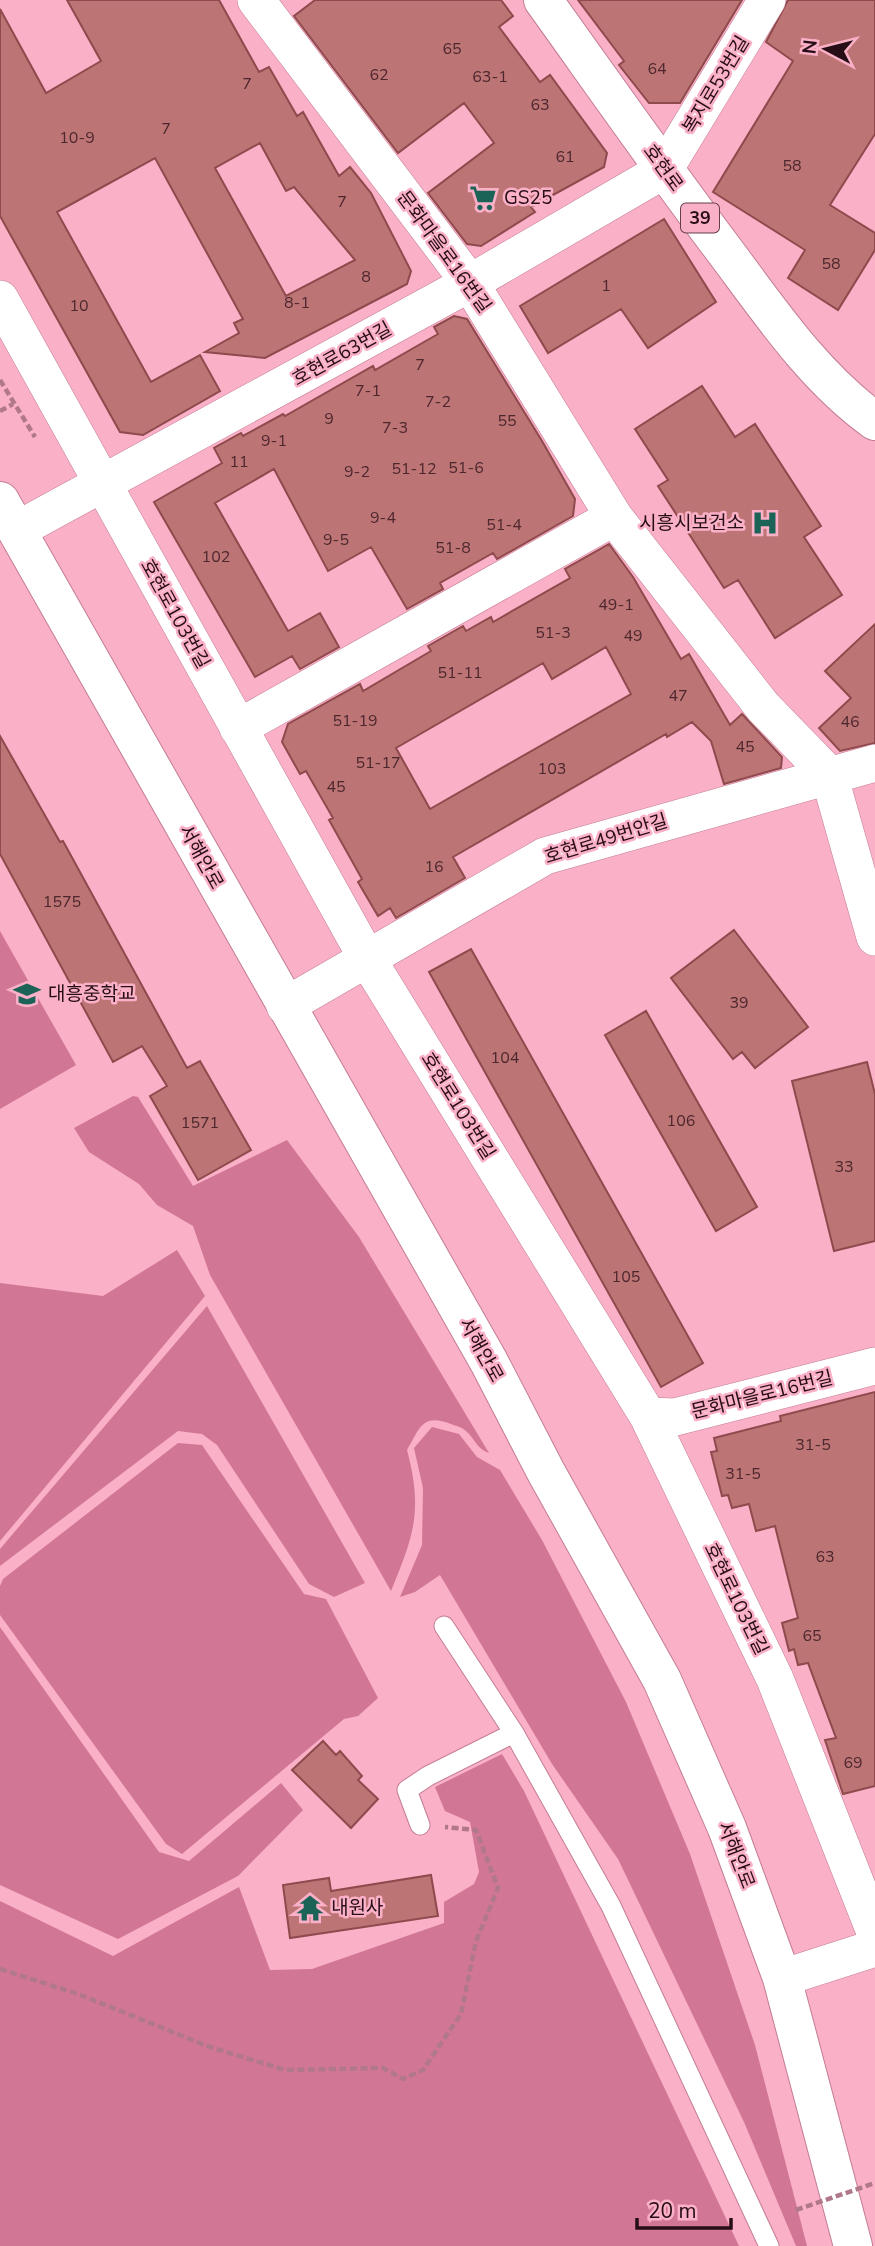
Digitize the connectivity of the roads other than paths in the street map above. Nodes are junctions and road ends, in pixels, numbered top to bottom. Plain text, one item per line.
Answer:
1 (256, 0) edge
2 (543, 0) edge
3 (767, 0) edge
4 (664, 170) junction
5 (470, 284) junction
6 (0, 299) edge
7 (875, 421) edge
8 (103, 485) junction
9 (8, 516) edge
10 (614, 517) junction
11 (238, 728) junction
12 (875, 763) edge
13 (829, 775) junction
14 (875, 937) edge
15 (368, 960) junction
16 (285, 1006) junction
17 (875, 1366) edge
18 (648, 1416) junction
19 (444, 1626) dead end
20 (514, 1732) junction
21 (420, 1825) road end
22 (875, 1932) edge
23 (875, 1948) edge
24 (782, 1978) junction
25 (769, 2246) edge
26 (853, 2246) edge

1 - 5 street, 문화마을로16번길
2 - 4 main road, 호현로 / 39
3 - 4 street, 복지로53번길
4 - 5 street, 호현로63번길
4 - 7 main road, 호현로 / 39
5 - 8 street, 호현로63번길
5 - 10 street, 문화마을로16번길
6 - 8 street, 호현로103번길
8 - 9 street, 호현로63번길
8 - 11 street, 호현로103번길
9 - 16 main road, 서해안로
10 - 11 street
10 - 13 street, 문화마을로16번길
11 - 15 street, 호현로103번길
12 - 13 street, 호현로49번안길
13 - 14 street, 문화마을로16번길
13 - 15 street, 호현로49번안길
15 - 16 street, 호현로49번안길
15 - 18 street, 호현로103번길
16 - 24 main road, 서해안로
17 - 18 street, 문화마을로16번길
18 - 22 street, 호현로103번길
19 - 20 lane
20 - 21 lane
20 - 25 lane
23 - 24 street
24 - 26 main road, 서해안로

